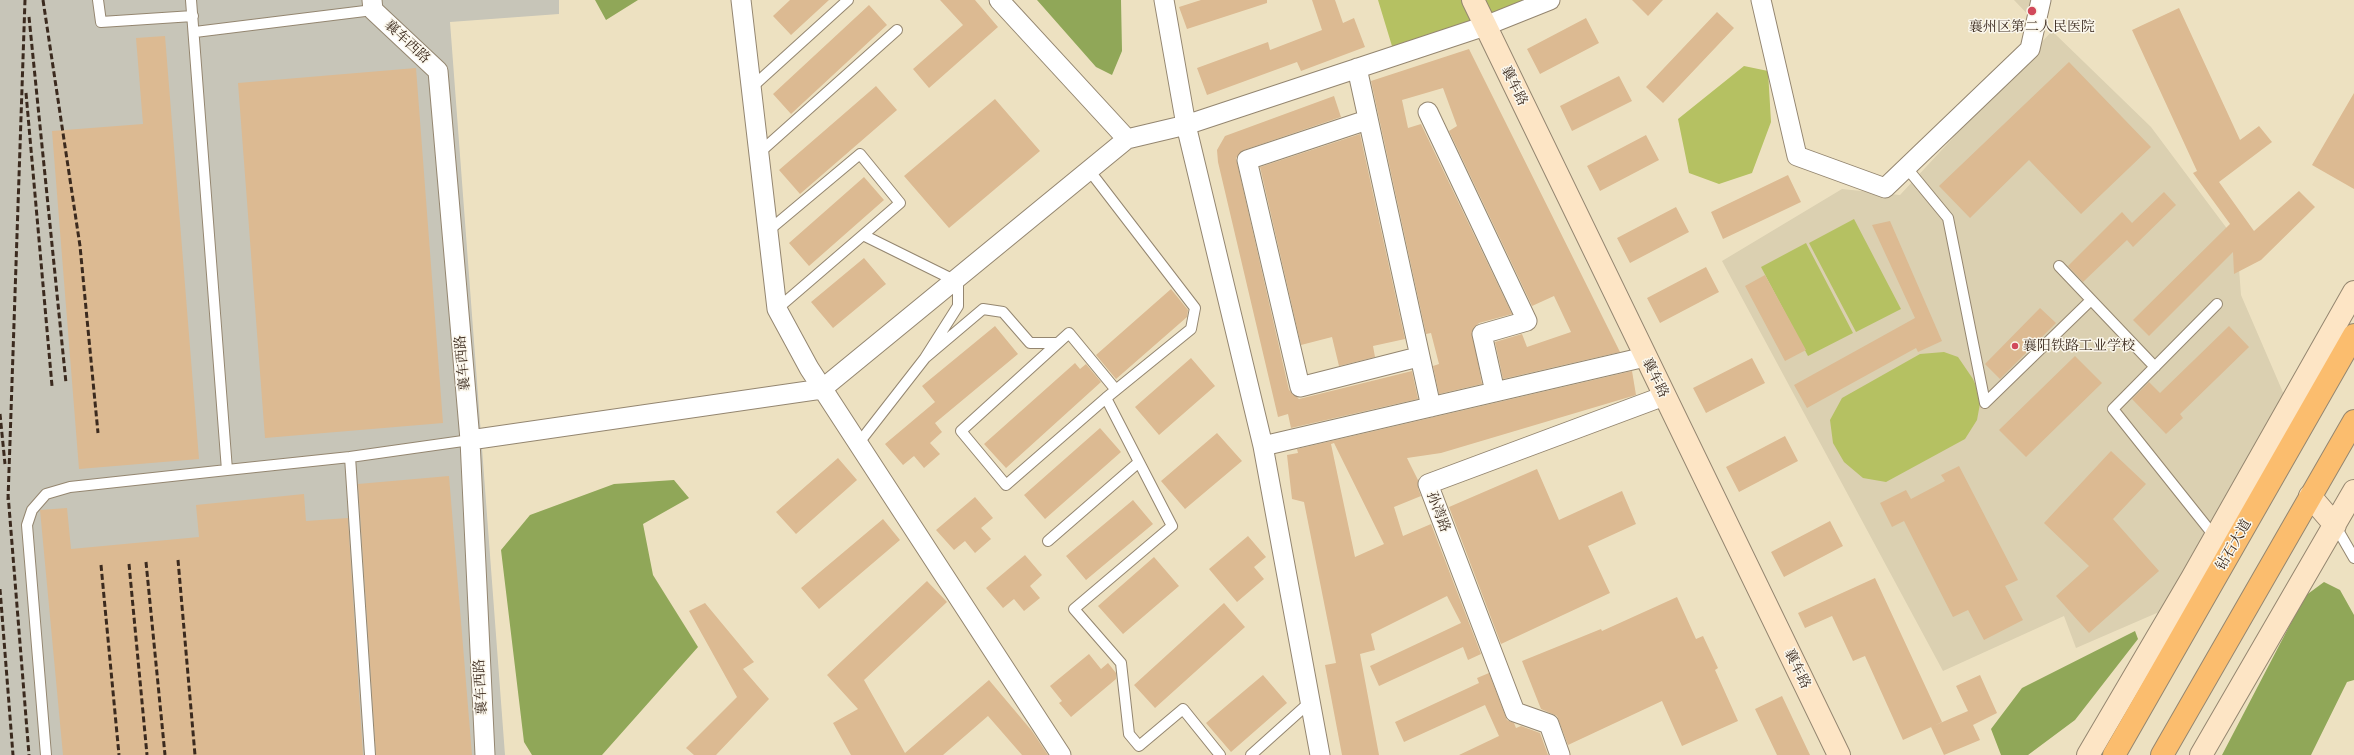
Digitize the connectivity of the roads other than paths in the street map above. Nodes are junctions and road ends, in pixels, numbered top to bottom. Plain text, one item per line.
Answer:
1 (98, 0) edge
2 (191, 0) edge
3 (848, 0) edge
4 (1000, 0) edge
5 (1164, 0) edge
6 (1473, 0) edge
7 (1550, 0) edge
8 (1761, 0) edge
9 (2041, 0) edge
10 (742, 1) edge
11 (373, 5) edge
12 (193, 16) junction
13 (1485, 26) junction
14 (897, 30) dead end
15 (195, 32) junction
16 (1358, 68) junction
17 (751, 88) junction
18 (1428, 112) dead end
19 (1367, 120) junction
20 (1186, 125) junction
21 (1127, 138) junction
22 (759, 153) junction
23 (1906, 168) junction
24 (1089, 170) junction
25 (768, 231) junction
26 (863, 235) junction
27 (2059, 266) dead end
28 (954, 280) junction
29 (2354, 292) edge
30 (2092, 300) junction
31 (2217, 304) dead end
32 (777, 309) junction
33 (2354, 335) edge
34 (1058, 343) junction
35 (1418, 357) junction
36 (1645, 357) junction
37 (925, 358) junction
38 (2155, 367) junction
39 (822, 389) junction
40 (1116, 390) junction
41 (1495, 392) junction
42 (1664, 396) junction
43 (1106, 398) junction
44 (1430, 407) junction
45 (2354, 421) edge
46 (470, 440) junction
47 (858, 444) junction
48 (1263, 446) junction
49 (350, 457) junction
50 (1139, 462) junction
51 (228, 470) junction
52 (2354, 492) edge
53 (2310, 496) junction
54 (2335, 525) junction
55 (2215, 537) junction
56 (1048, 541) dead end
57 (2354, 558) edge
58 (1310, 702) junction
59 (46, 755) edge
60 (370, 755) edge
61 (485, 755) edge
62 (1061, 755) edge
63 (1220, 755) edge
64 (1251, 755) edge
65 (1320, 755) edge
66 (1560, 755) edge
67 (1838, 755) edge
68 (2088, 755) edge
69 (2114, 755) edge
70 (2162, 755) edge
71 (2201, 755) edge

1 - 12 lane
2 - 12 lane
3 - 17 lane
4 - 21 street
5 - 20 street
6 - 13 street, 襄车路
7 - 13 street
8 - 23 street
9 - 23 street
10 - 17 street
11 - 15 lane
11 - 46 street, 襄车西路
12 - 15 lane
13 - 16 street
13 - 36 street, 襄车路
14 - 22 lane
15 - 51 lane
16 - 19 street
16 - 20 street
17 - 22 street
18 - 41 street
19 - 35 street
19 - 35 street
20 - 21 street
20 - 48 street
21 - 24 street
22 - 25 street
23 - 30 lane
24 - 28 street
24 - 40 lane
25 - 26 lane
25 - 32 street
26 - 28 lane
26 - 32 lane
27 - 30 lane
28 - 37 lane
28 - 39 street
29 - 55 street
30 - 38 lane
31 - 38 lane
32 - 39 street
33 - 69 highway, 钻石大道
34 - 37 lane
34 - 40 lane
34 - 43 lane
35 - 44 street
36 - 41 street
36 - 42 street, 襄车路
37 - 47 lane
38 - 55 lane
39 - 46 street
39 - 47 street
40 - 43 lane
41 - 44 street
42 - 66 street, 孙湾路
42 - 67 street, 襄车路
43 - 50 lane
44 - 48 street
45 - 53 highway
46 - 49 lane
46 - 61 street, 襄车西路
47 - 62 street
48 - 58 street
49 - 51 lane
49 - 60 lane
50 - 56 lane
50 - 63 lane
51 - 59 lane
52 - 54 street
53 - 54 street
53 - 70 highway
54 - 57 lane
54 - 71 street
55 - 68 street
58 - 64 lane
58 - 65 street

